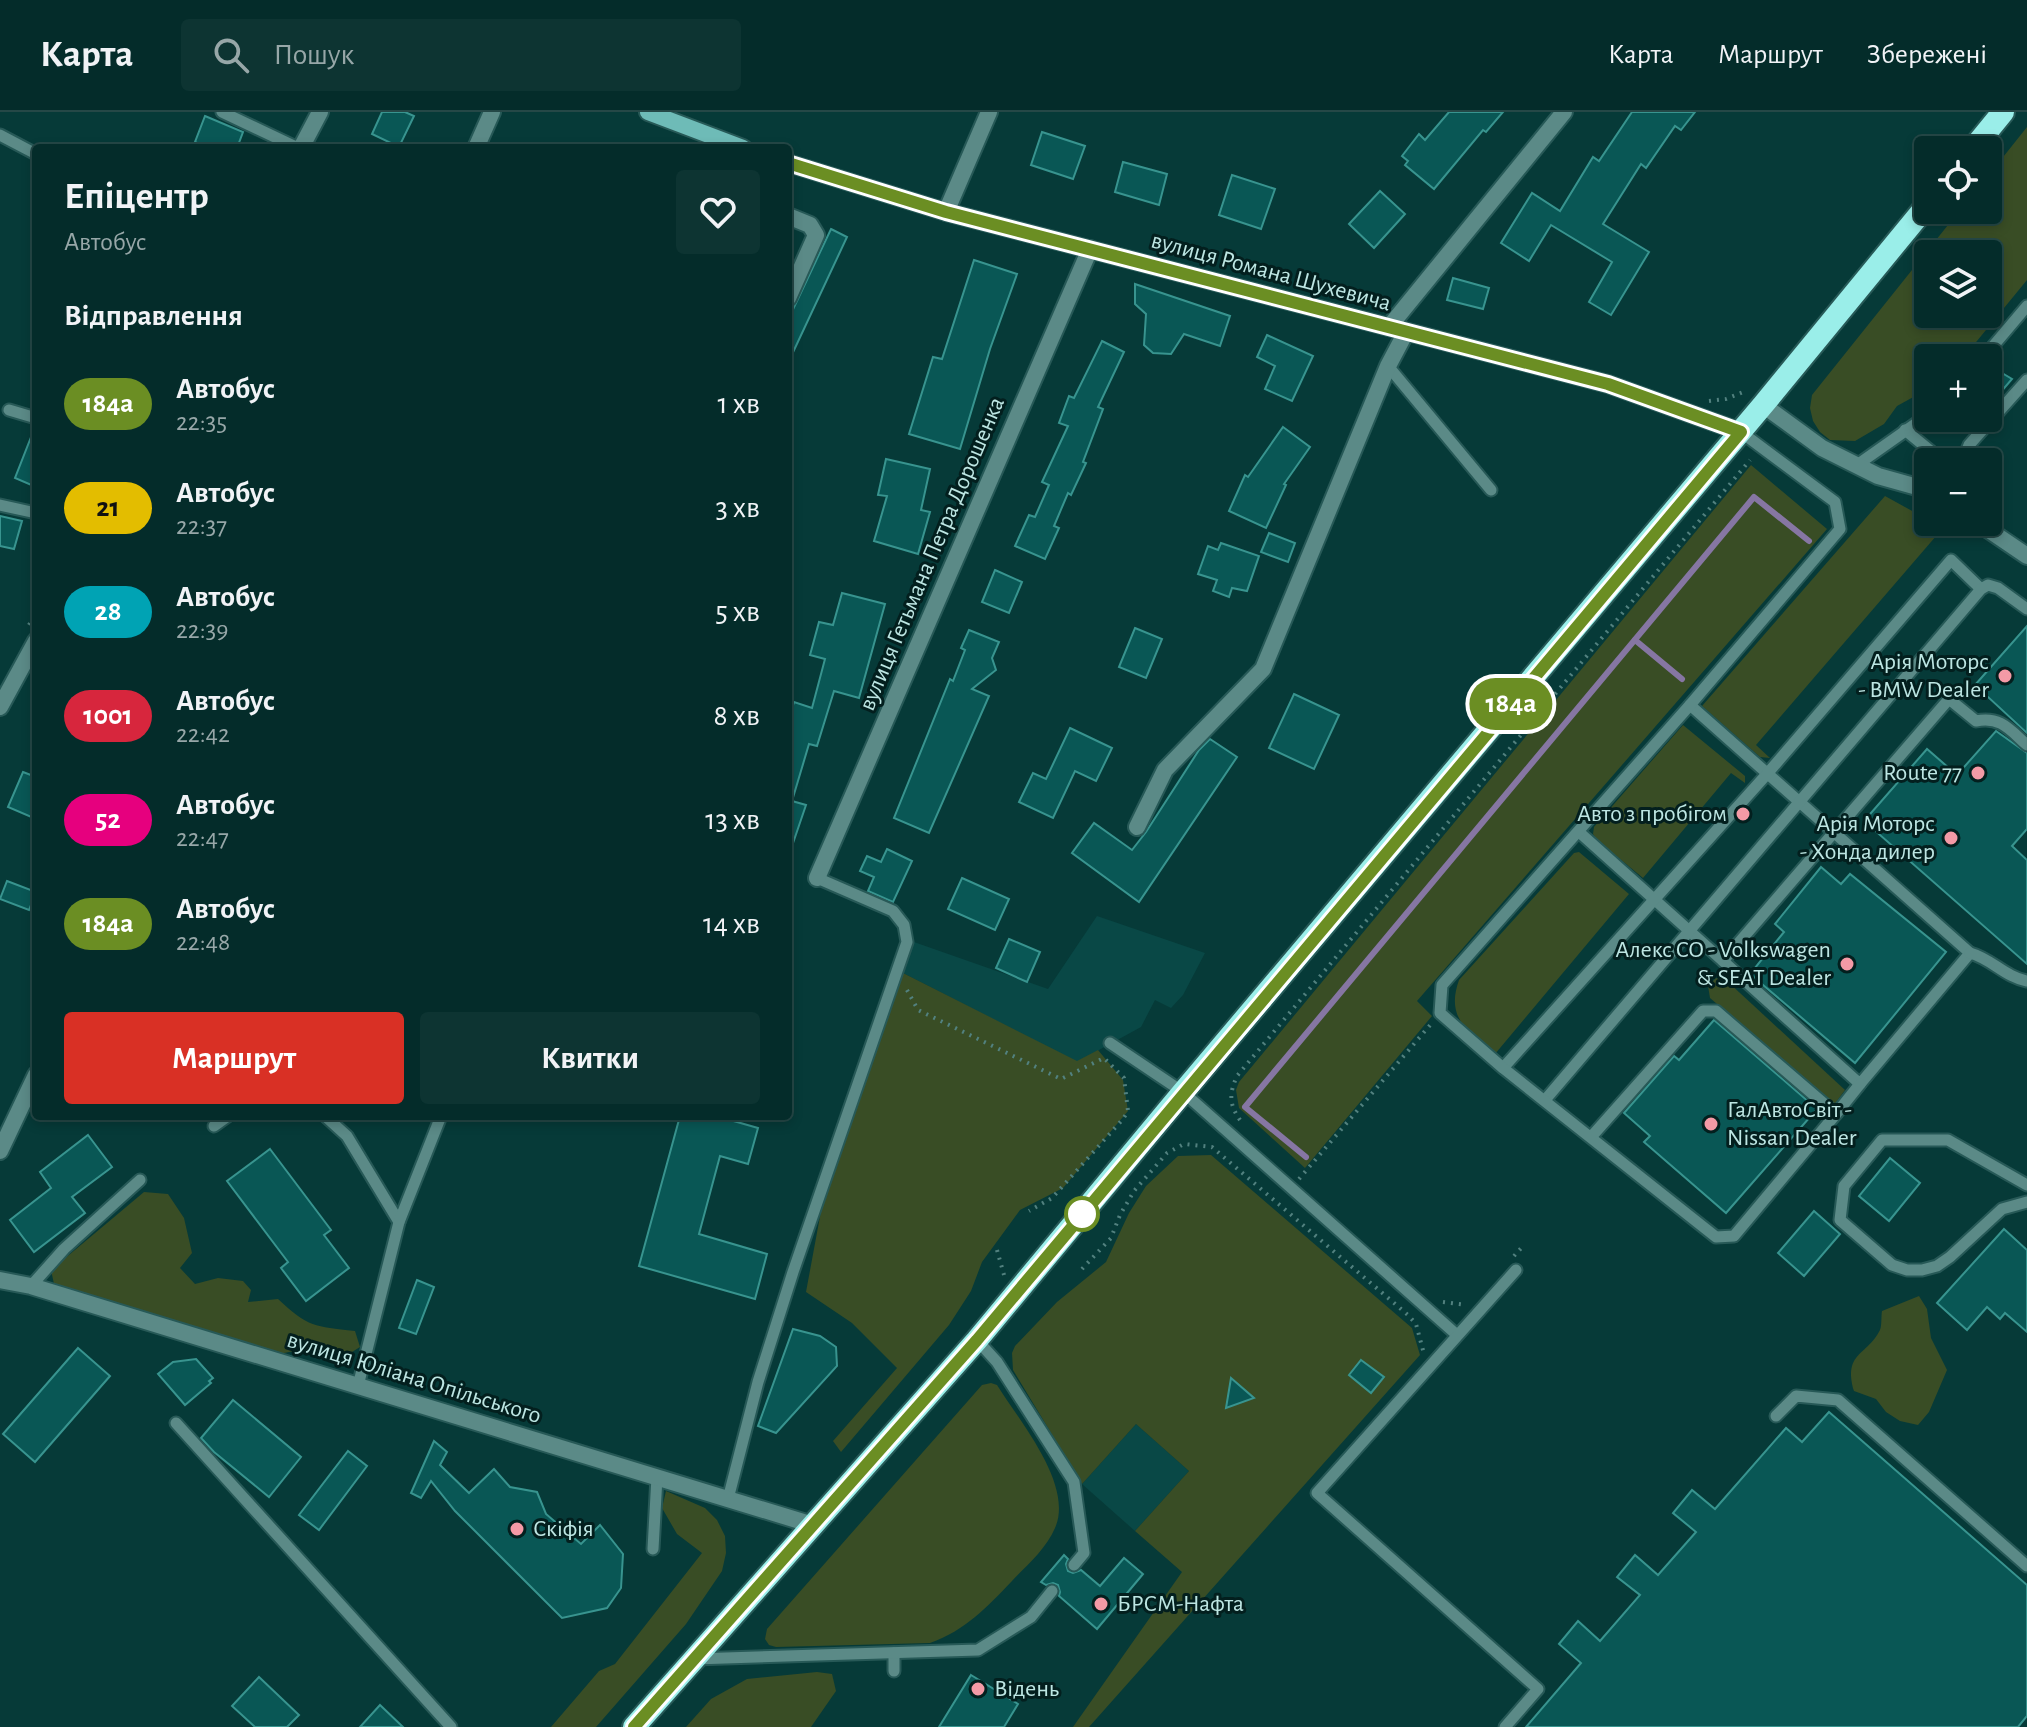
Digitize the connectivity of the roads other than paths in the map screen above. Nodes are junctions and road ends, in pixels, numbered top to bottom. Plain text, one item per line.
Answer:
1 (222, 112) edge
2 (320, 112) edge
3 (492, 112) edge
4 (989, 112) edge
5 (1564, 112) edge
6 (2003, 112) edge
7 (659, 114) edge
8 (0, 135) edge
9 (1983, 136) edge
10 (291, 144) edge
11 (302, 144) edge
12 (478, 144) edge
13 (733, 144) edge
14 (32, 152) edge
15 (792, 164) edge
16 (1914, 207) edge
17 (946, 212) junction
18 (792, 218) edge
19 (1090, 249) junction
20 (792, 289) edge
21 (2027, 306) edge
22 (1389, 327) junction
23 (1406, 332) junction
24 (1995, 344) edge
25 (1388, 366) junction
26 (2027, 380) edge
27 (1759, 396) junction
28 (9, 410) dead end
29 (32, 417) edge
30 (1914, 424) edge
31 (1905, 430) junction
32 (1741, 432) junction
33 (1927, 448) edge
34 (1968, 448) edge
35 (1857, 465) junction
36 (1914, 486) edge
37 (1491, 490) dead end
38 (0, 505) edge
39 (32, 512) edge
40 (1998, 536) edge
41 (2027, 556) edge
42 (1981, 589) junction
43 (2027, 609) edge
44 (32, 648) edge
45 (1690, 705) junction
46 (0, 707) edge
47 (2027, 745) edge
48 (1767, 774) junction
49 (1799, 802) junction
50 (1137, 827) dead end
51 (1579, 832) junction
52 (1832, 832) junction
53 (817, 878) joint
54 (1653, 899) junction
55 (1689, 931) junction
56 (1970, 953) junction
57 (1723, 961) junction
58 (2027, 981) edge
59 (1110, 1043) dead end
60 (1503, 1068) junction
61 (32, 1083) edge
62 (1860, 1084) junction
63 (1183, 1092) junction
64 (1545, 1100) junction
65 (1836, 1114) junction
66 (222, 1120) edge
67 (329, 1120) edge
68 (439, 1120) edge
69 (214, 1126) dead end
70 (1592, 1136) junction
71 (0, 1151) edge
72 (140, 1180) dead end
73 (2027, 1185) edge
74 (2027, 1202) edge
75 (399, 1222) junction
76 (1516, 1270) dead end
77 (0, 1280) edge
78 (31, 1286) junction
79 (1457, 1335) junction
80 (977, 1340) junction
81 (358, 1386) junction
82 (1776, 1416) dead end
83 (176, 1423) dead end
84 (657, 1477) junction
85 (728, 1499) junction
86 (813, 1525) junction
87 (653, 1549) dead end
88 (1074, 1565) dead end
89 (2027, 1566) edge
90 (1052, 1591) dead end
91 (894, 1653) junction
92 (694, 1659) junction
93 (894, 1671) dead end
94 (451, 1727) edge
95 (634, 1727) edge
96 (1505, 1727) edge

1 - 10 lane
2 - 11 street
3 - 12 street
4 - 17 street
5 - 22 street
6 - 9 highway
7 - 13 main road
8 - 14 lane
15 - 17 main road, вулиця Романа Шухевича
16 - 27 highway
17 - 19 main road, вулиця Романа Шухевича
18 - 20 street
19 - 22 main road, вулиця Романа Шухевича
19 - 53 street, вулиця Гетьмана Петра Дорошенка
21 - 24 lane
22 - 23 main road, вулиця Романа Шухевича
23 - 25 street
23 - 32 main road, вулиця Романа Шухевича
25 - 37 lane
25 - 50 street
26 - 34 lane
27 - 32 highway
27 - 35 street
28 - 29 lane
30 - 31 lane
31 - 33 lane
31 - 35 lane
32 - 45 lane
32 - 63 highway
35 - 36 street
38 - 39 lane
40 - 41 street
42 - 43 lane
42 - 48 lane
42 - 49 lane
44 - 46 street
45 - 48 lane
45 - 51 lane
47 - 52 lane
48 - 49 lane
48 - 54 lane
49 - 52 lane
49 - 55 lane
51 - 54 lane
51 - 60 lane
52 - 56 lane
52 - 57 lane
53 - 85 lane
54 - 55 lane
54 - 60 lane
55 - 57 lane
55 - 64 lane
56 - 58 lane
56 - 62 lane
57 - 62 lane
59 - 63 lane
60 - 64 lane
61 - 71 street
62 - 65 lane
63 - 79 lane
63 - 80 highway
64 - 70 lane
65 - 70 lane
65 - 70 lane
66 - 69 lane
67 - 75 lane
68 - 75 lane
72 - 78 lane
73 - 74 lane
75 - 81 lane
76 - 79 lane
77 - 78 street, вулиця Юліана Опільського
78 - 81 street, вулиця Юліана Опільського
79 - 96 lane
80 - 86 highway
80 - 88 lane
81 - 84 street, вулиця Юліана Опільського
82 - 89 lane
83 - 94 lane
84 - 85 street, вулиця Юліана Опільського
84 - 87 lane
85 - 86 street, вулиця Юліана Опільського
86 - 92 highway
90 - 91 lane
91 - 92 lane
91 - 93 lane
92 - 95 highway

